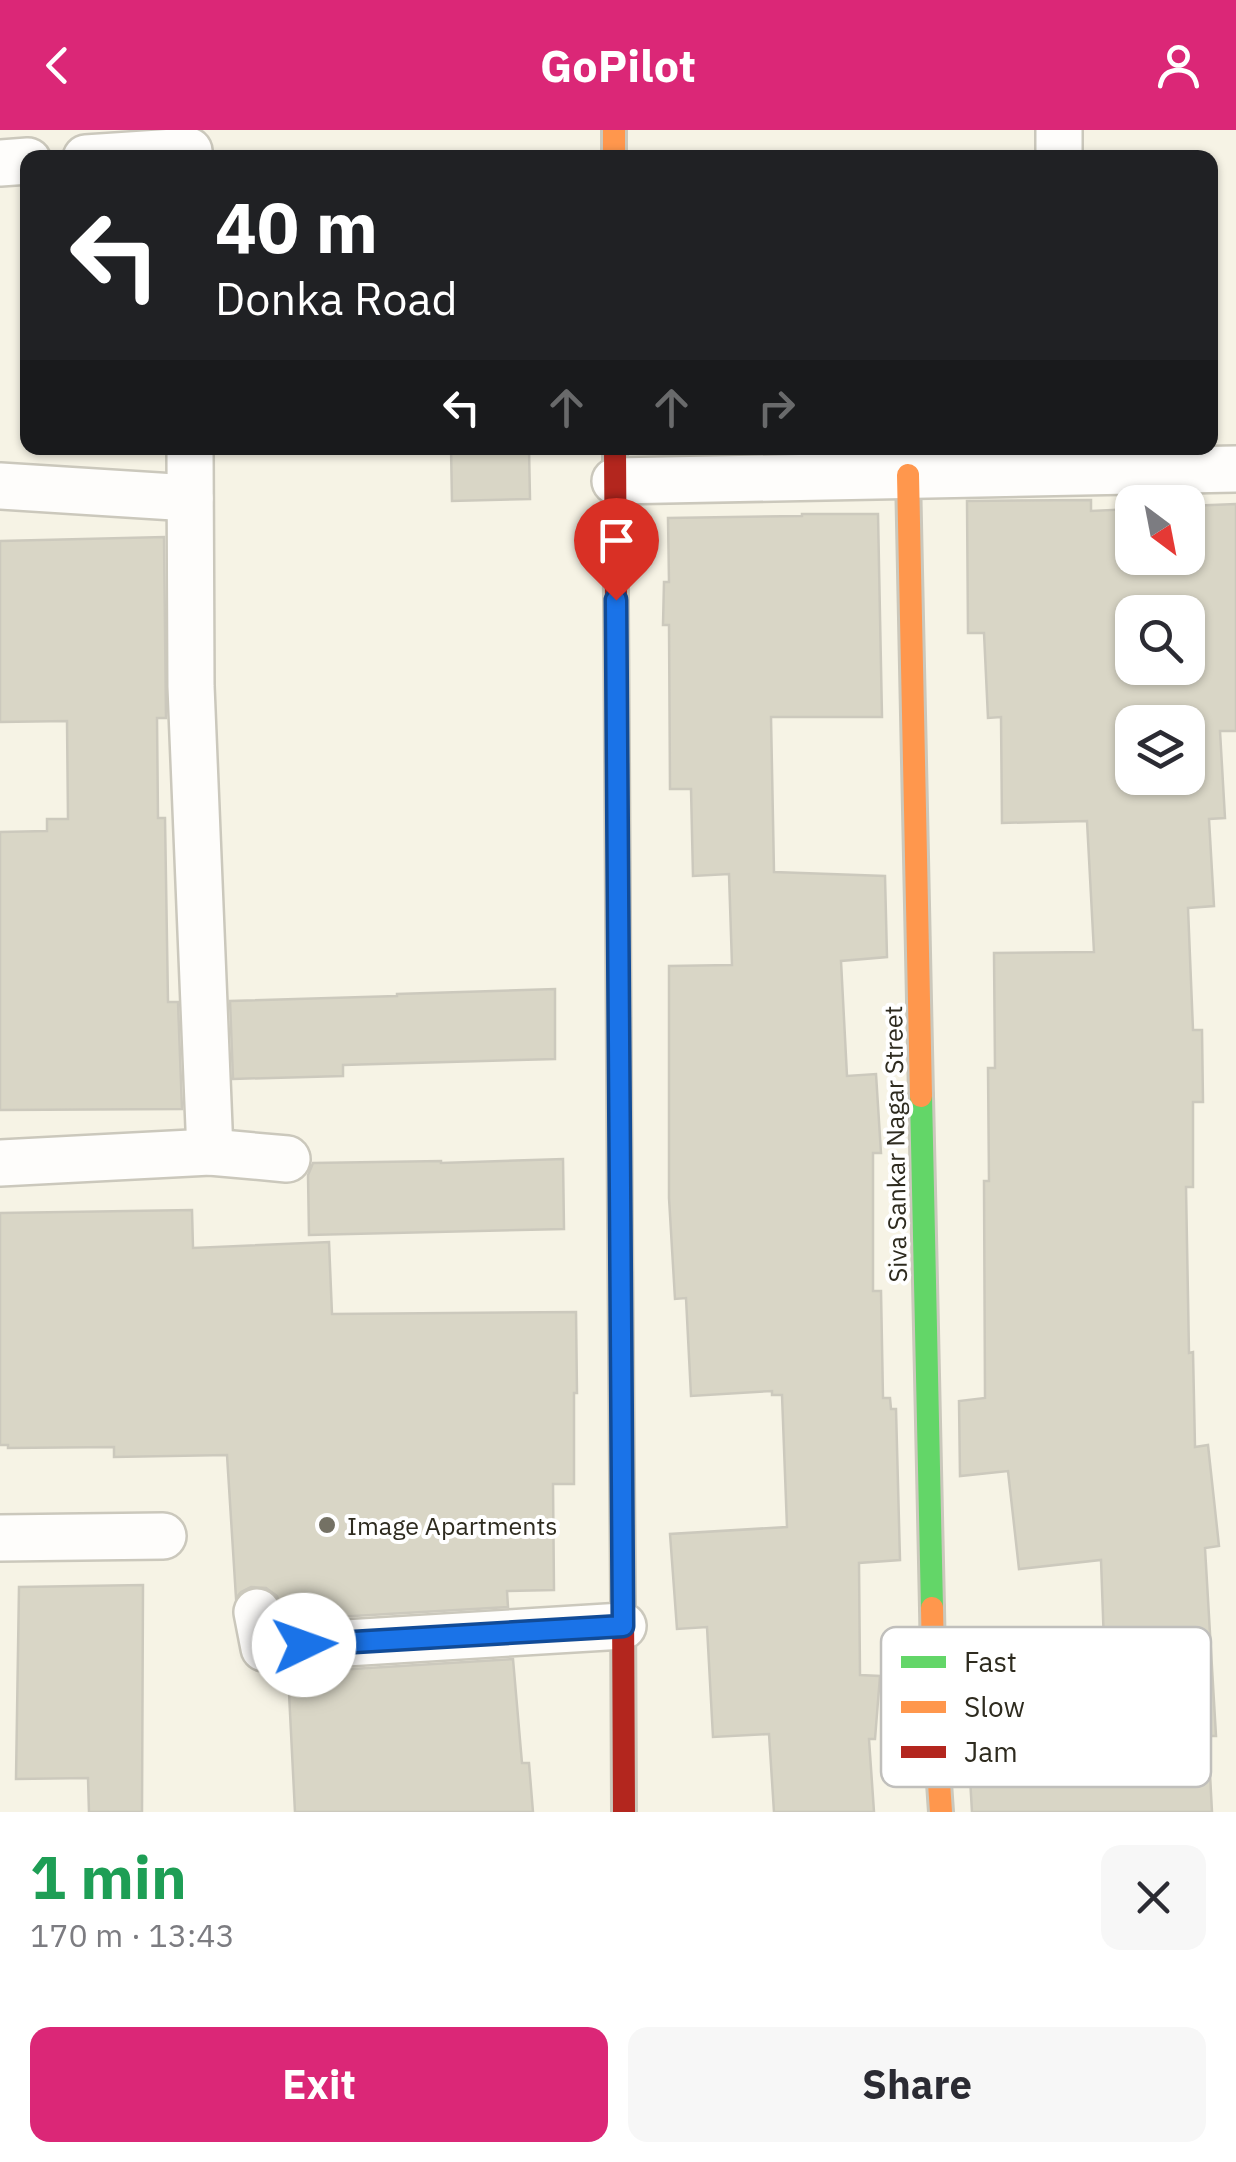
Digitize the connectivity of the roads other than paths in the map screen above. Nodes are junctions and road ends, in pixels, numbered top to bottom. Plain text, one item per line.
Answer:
1 (190, 455) edge
2 (1046, 460) edge
3 (615, 464) edge
4 (1236, 469) edge
5 (908, 474) junction
6 (0, 486) edge
7 (190, 498) junction
8 (210, 1152) junction
9 (286, 1159) dead end
10 (0, 1163) edge
11 (164, 1536) dead end
12 (0, 1538) edge
13 (258, 1612) dead end
14 (623, 1626) junction
15 (933, 1627) edge
16 (940, 1787) edge
17 (624, 1812) edge
18 (941, 1812) edge

1 - 7 street
2 - 4 street
2 - 5 street
3 - 5 street
3 - 14 street
5 - 15 street, Siva Sankar Nagar Street
6 - 7 street
7 - 8 street
8 - 9 street
8 - 10 street
11 - 12 street
13 - 14 street
14 - 17 street
16 - 18 street, Siva Sankar Nagar Street

